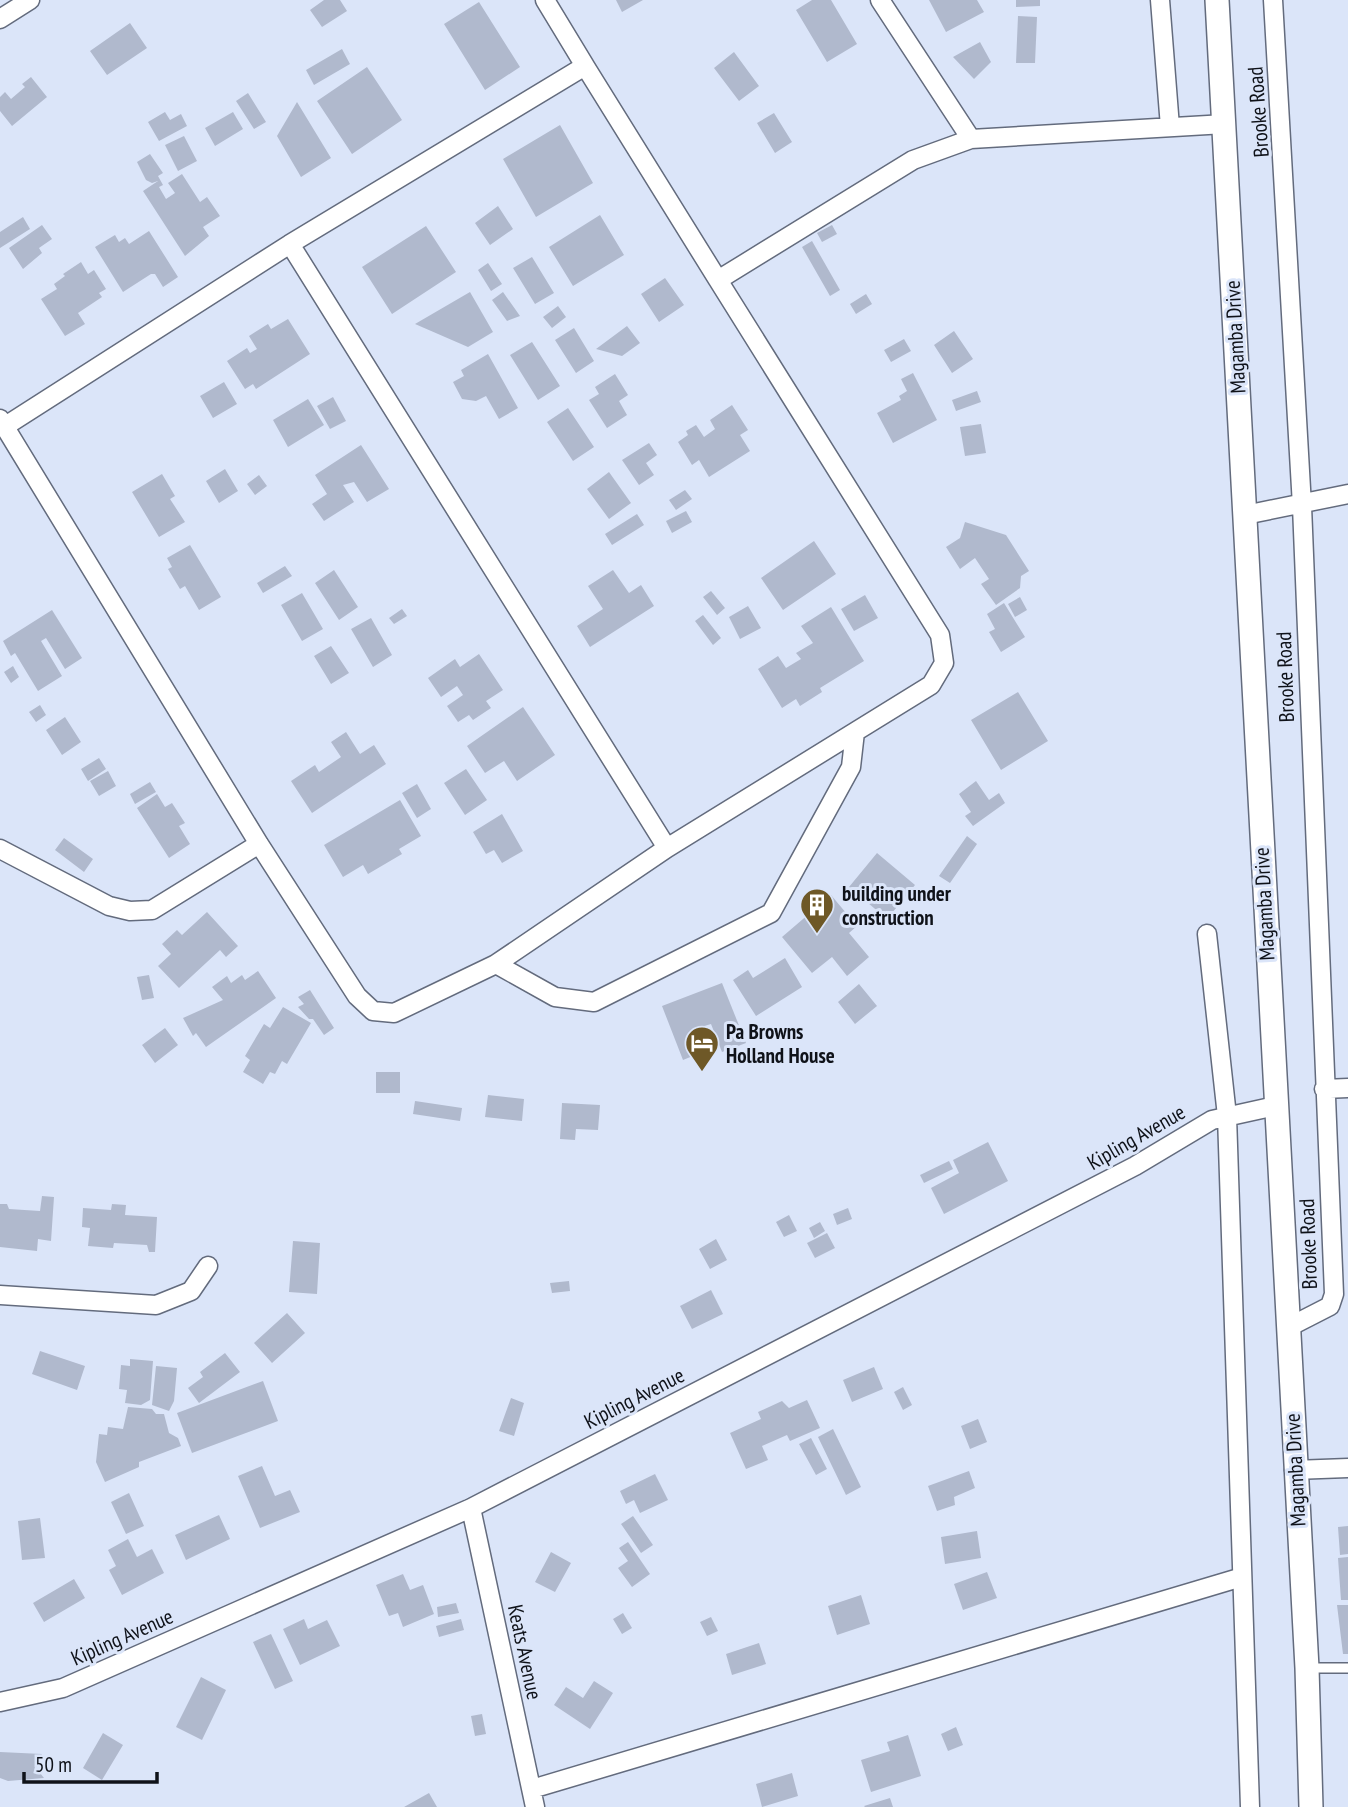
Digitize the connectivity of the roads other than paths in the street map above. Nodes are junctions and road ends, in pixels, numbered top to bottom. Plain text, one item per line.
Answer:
1 (30, 0) edge
2 (545, 0) edge
3 (880, 0) edge
4 (1160, 0) edge
5 (1217, 0) edge
6 (1273, 0) edge
7 (0, 19) edge
8 (585, 65) junction
9 (1225, 124) junction
10 (1170, 127) junction
11 (971, 139) junction
12 (290, 244) junction
13 (718, 281) junction
14 (2, 423) edge
15 (1348, 494) edge
16 (1302, 506) junction
17 (1245, 515) junction
18 (855, 732) junction
19 (260, 844) junction
20 (667, 848) junction
21 (0, 849) edge
22 (1208, 934) dead end
23 (496, 964) junction
24 (1348, 1088) edge
25 (1324, 1089) junction
26 (1275, 1106) junction
27 (1227, 1116) junction
28 (208, 1266) dead end
29 (0, 1295) edge
30 (1289, 1327) junction
31 (1348, 1468) edge
32 (1294, 1470) junction
33 (471, 1508) junction
34 (1242, 1577) junction
35 (1307, 1668) junction
36 (1348, 1668) edge
37 (0, 1702) edge
38 (533, 1798) edge
39 (1250, 1807) edge
40 (1311, 1807) edge

1 - 7 street
2 - 8 street
3 - 11 street
4 - 10 street
5 - 9 street, Magamba Drive
6 - 16 street, Brooke Road
8 - 12 street
8 - 13 street
9 - 10 street
9 - 17 street, Magamba Drive
10 - 11 street
11 - 13 street
12 - 14 street
12 - 20 street
13 - 18 street
14 - 19 street
15 - 16 street
16 - 17 street
16 - 25 street, Brooke Road
17 - 26 street, Magamba Drive
18 - 20 street
18 - 23 street
19 - 21 street
19 - 23 street
20 - 23 street
22 - 27 street
24 - 25 street
25 - 30 street, Brooke Road
26 - 27 street, Kipling Avenue
26 - 30 street, Magamba Drive
27 - 33 street, Kipling Avenue
27 - 34 street
28 - 29 street
30 - 32 street, Magamba Drive
31 - 32 street
32 - 35 street, Magamba Drive
33 - 37 street, Kipling Avenue
33 - 38 street, Keats Avenue
34 - 38 street
34 - 39 street
35 - 36 lane
35 - 40 street, Magamba Drive

